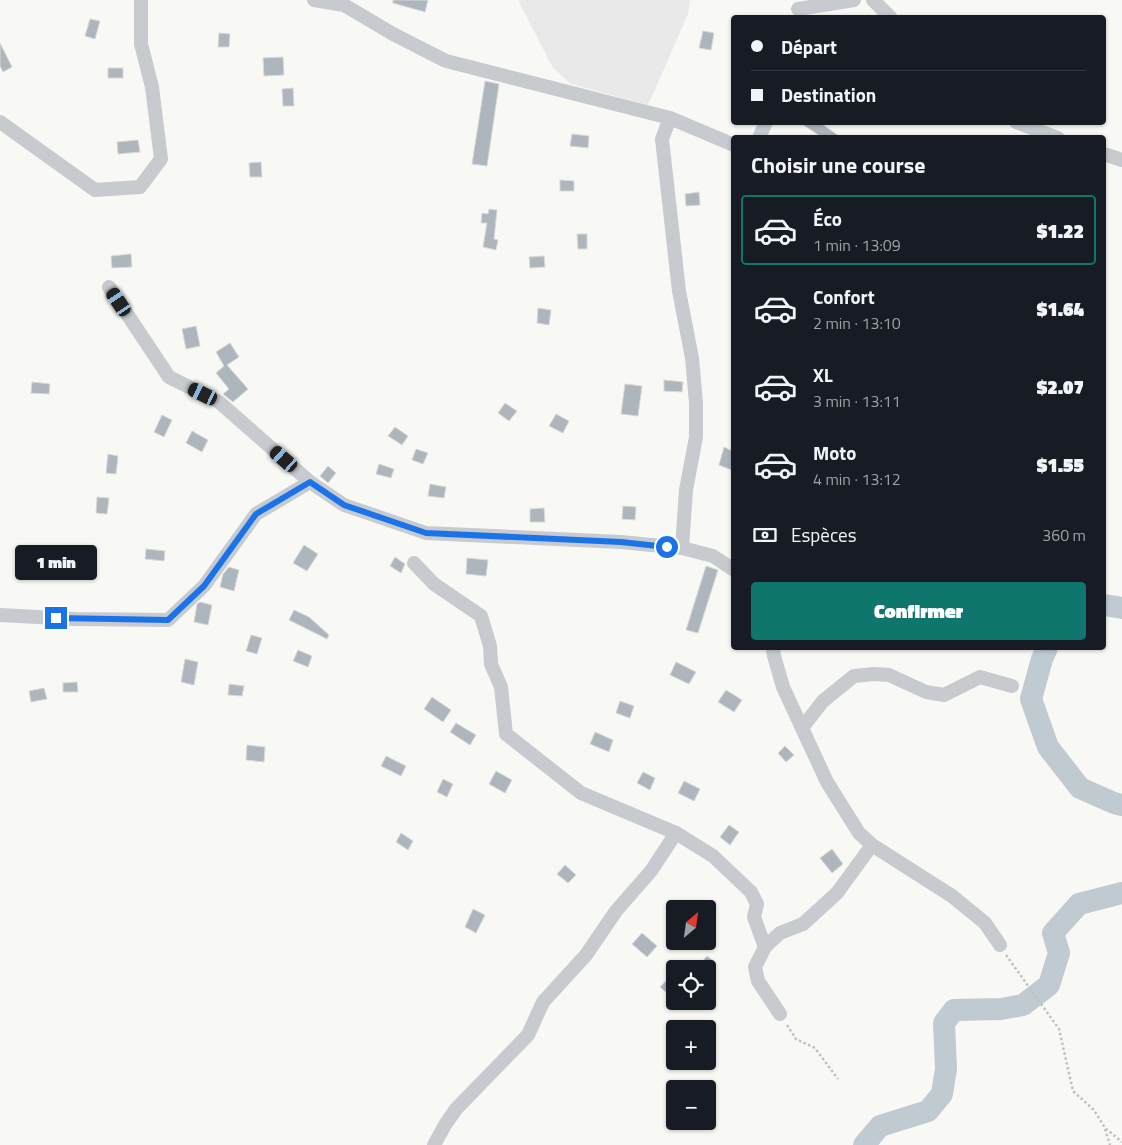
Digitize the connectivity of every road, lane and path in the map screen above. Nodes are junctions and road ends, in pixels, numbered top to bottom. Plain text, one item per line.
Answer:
1 (141, 0) edge
2 (314, 0) edge
3 (854, 0) edge
4 (872, 0) edge
5 (798, 10) dead end
6 (888, 15) edge
7 (670, 118) junction
8 (0, 122) edge
9 (1021, 129) edge
10 (1046, 135) edge
11 (731, 145) edge
12 (1106, 155) edge
13 (1122, 160) edge
14 (109, 286) dead end
15 (310, 482) junction
16 (682, 548) junction
17 (414, 563) dead end
18 (731, 568) edge
19 (0, 615) edge
20 (773, 650) edge
21 (1012, 686) dead end
22 (802, 728) junction
23 (676, 833) junction
24 (872, 845) junction
25 (764, 947) junction
26 (1004, 950) joint
27 (780, 1014) joint
28 (838, 1079) dead end
29 (1105, 1128) junction
30 (1122, 1142) edge
31 (434, 1145) edge
32 (1110, 1145) edge

1 - 8 street
2 - 7 street
3 - 5 street
4 - 6 street
7 - 11 street
7 - 16 street
9 - 10 street
12 - 13 street
14 - 15 street
15 - 16 street
15 - 19 street
16 - 18 street
17 - 23 street
20 - 22 street
21 - 22 street
22 - 24 street
23 - 25 street
23 - 31 street
24 - 25 street
24 - 26 street
25 - 27 street
26 - 29 path
27 - 28 path
29 - 30 path
29 - 32 path

